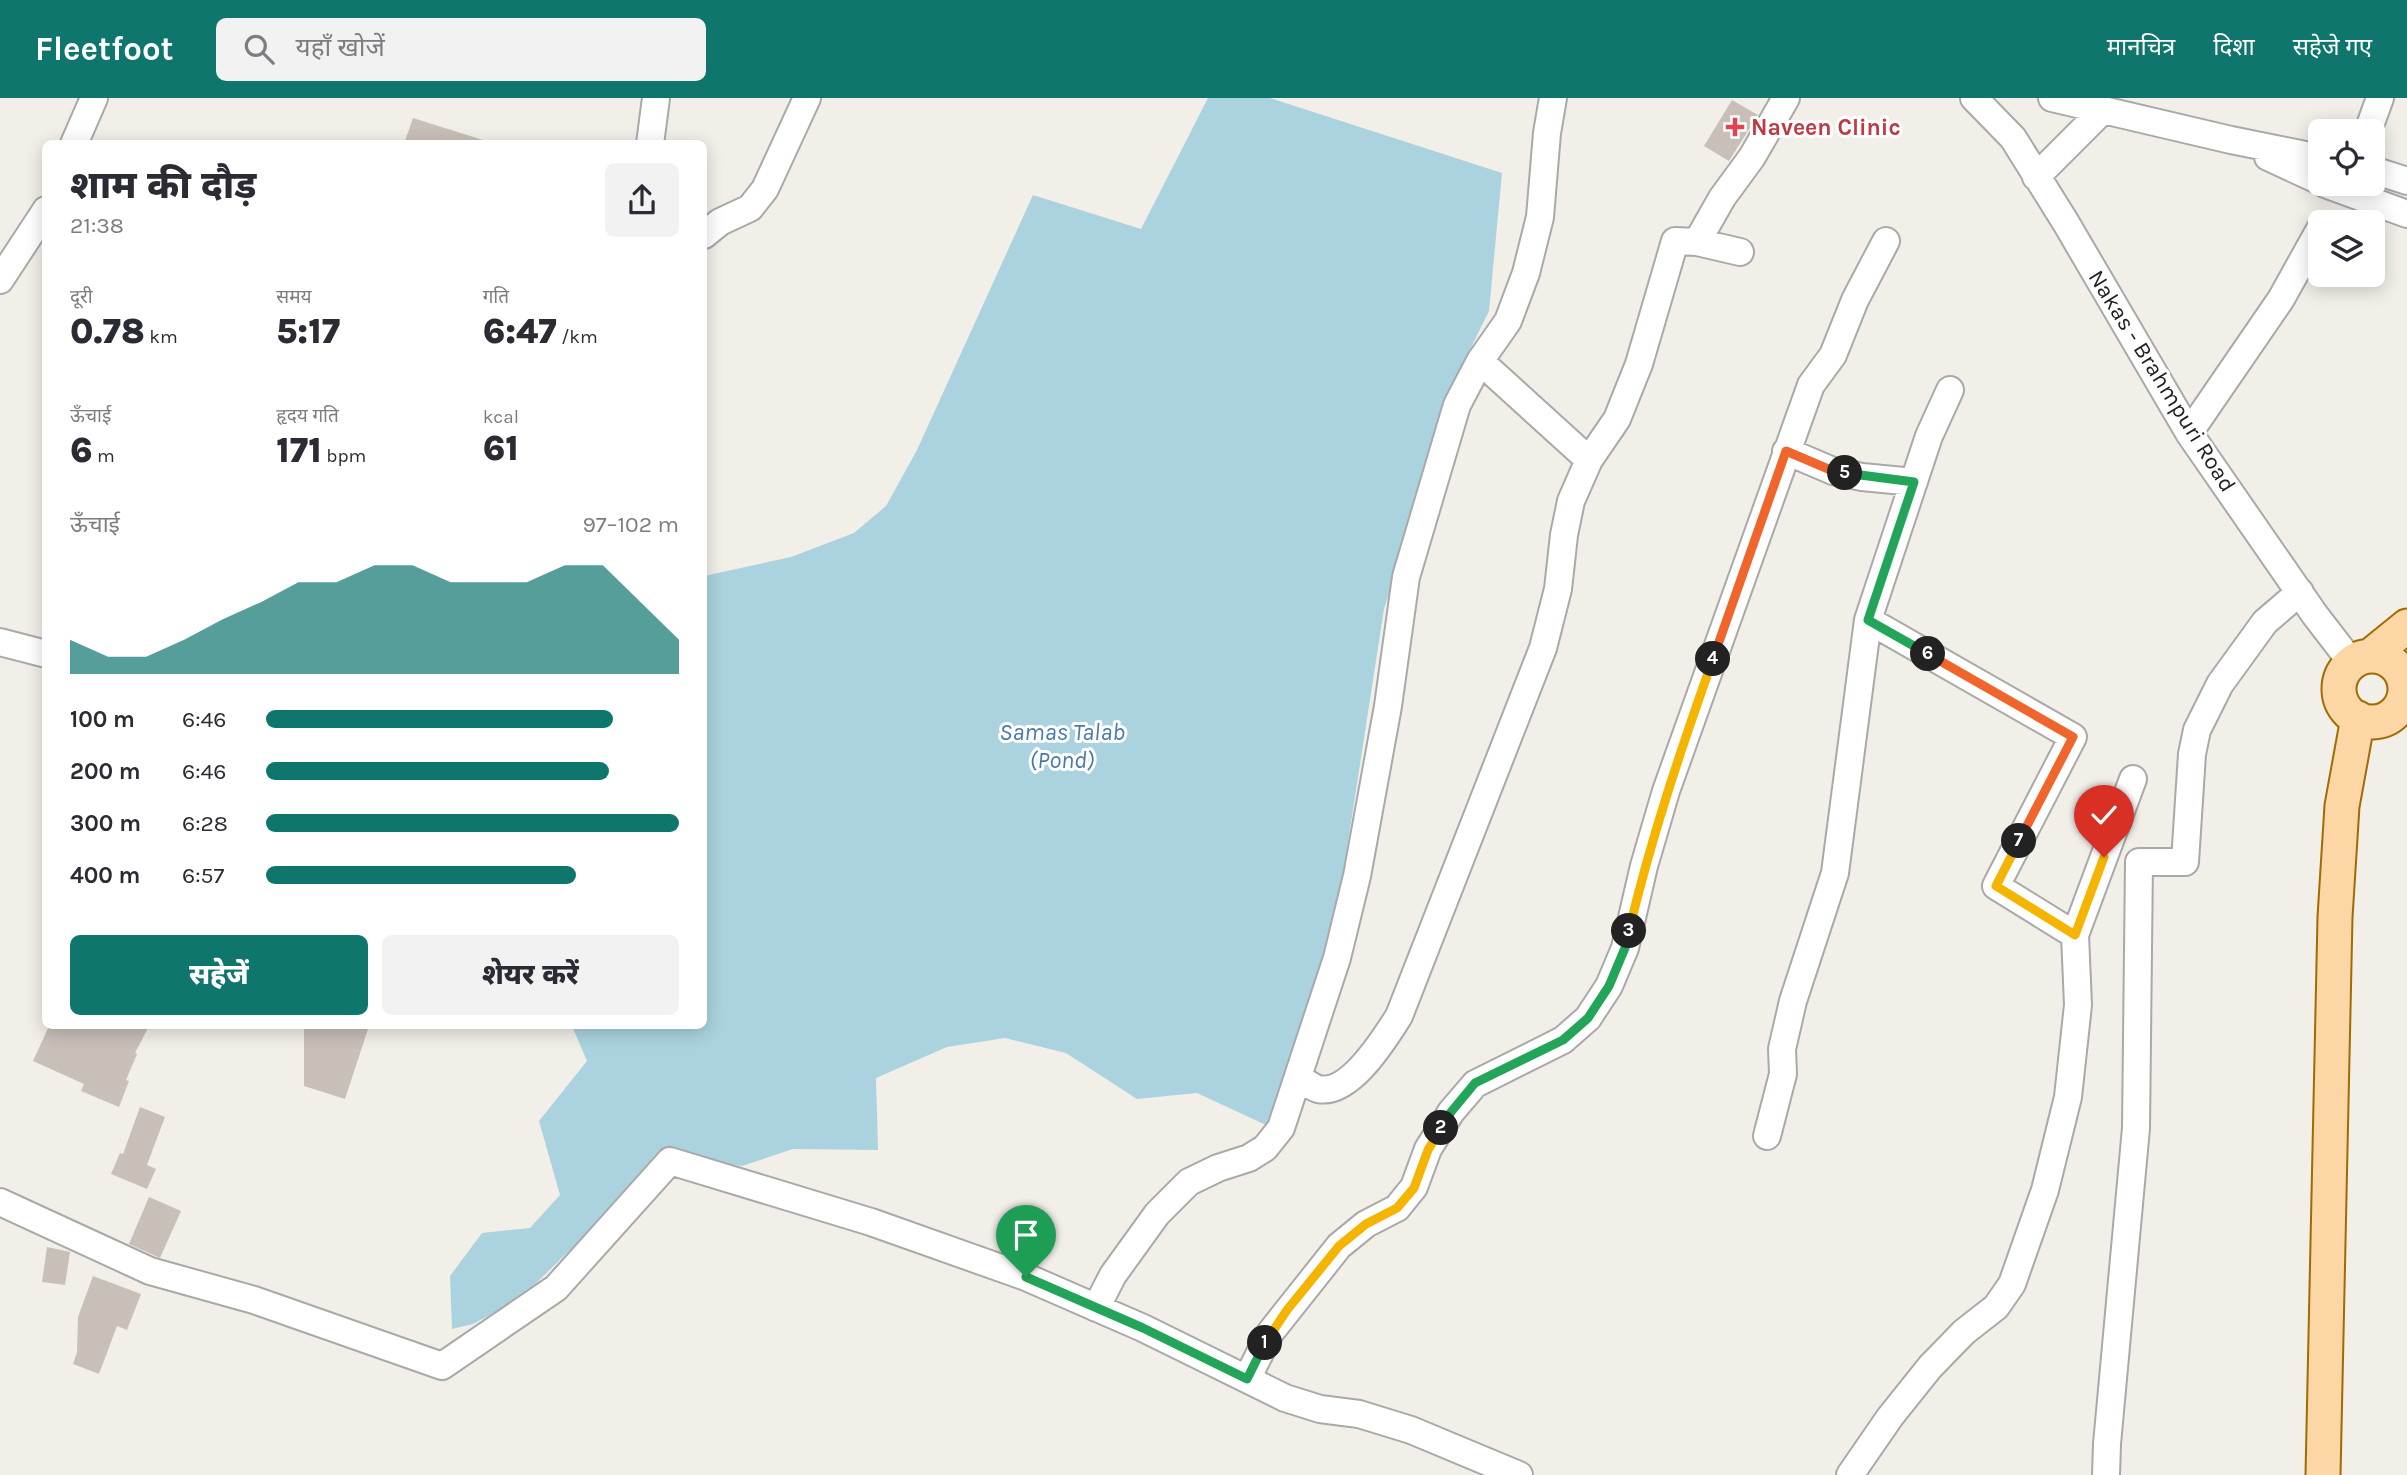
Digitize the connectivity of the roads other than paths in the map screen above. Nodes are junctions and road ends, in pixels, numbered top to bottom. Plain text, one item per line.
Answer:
1 (94, 98) edge
2 (656, 98) edge
3 (807, 98) edge
4 (1553, 98) edge
5 (1786, 98) edge
6 (1974, 98) edge
7 (2052, 98) edge
8 (2380, 98) edge
9 (2103, 110) junction
10 (2372, 119) edge
11 (76, 140) edge
12 (651, 140) edge
13 (2231, 140) junction
14 (2308, 156) edge
15 (2308, 174) edge
16 (2385, 174) edge
17 (2036, 177) junction
18 (2407, 181) edge
19 (2361, 196) edge
20 (2407, 214) edge
21 (42, 216) edge
22 (707, 233) edge
23 (1886, 241) dead end
24 (1697, 242) junction
25 (2308, 251) edge
26 (1740, 252) dead end
27 (0, 280) edge
28 (1480, 361) junction
29 (1950, 390) dead end
30 (2189, 432) junction
31 (1786, 451) junction
32 (1589, 460) junction
33 (1914, 482) junction
34 (2300, 592) junction
35 (1868, 620) junction
36 (2407, 626) edge
37 (0, 642) edge
38 (42, 653) edge
39 (2361, 660) junction
40 (2403, 691) edge
41 (2358, 718) junction
42 (2133, 779) dead end
43 (2075, 935) junction
44 (1299, 1078) junction
45 (1767, 1136) dead end
46 (0, 1202) edge
47 (1096, 1308) junction
48 (1247, 1379) junction
49 (1518, 1475) edge
50 (1850, 1475) edge
51 (2106, 1475) edge
52 (2323, 1475) edge

1 - 11 street
2 - 12 street
3 - 22 street
4 - 28 street
5 - 24 street
6 - 17 street, Nakas - Brahmpuri Road
7 - 9 street
8 - 10 street
9 - 13 street
9 - 17 street
13 - 14 street
13 - 15 street
16 - 18 street
17 - 30 street, Nakas - Brahmpuri Road
19 - 20 street
21 - 27 street
23 - 31 street
24 - 26 street
24 - 32 street
25 - 30 street
28 - 32 street
28 - 44 street
29 - 33 street
30 - 34 street, Nakas - Brahmpuri Road
31 - 33 street
31 - 48 street
32 - 44 street
33 - 35 street
34 - 39 street, Nakas - Brahmpuri Road
34 - 51 street
35 - 43 street
35 - 45 street
36 - 39 main road
37 - 38 street
39 - 40 main road
39 - 41 main road
40 - 41 main road
41 - 52 main road
42 - 43 street
43 - 50 street
44 - 47 street
46 - 47 street
47 - 48 street
48 - 49 street

